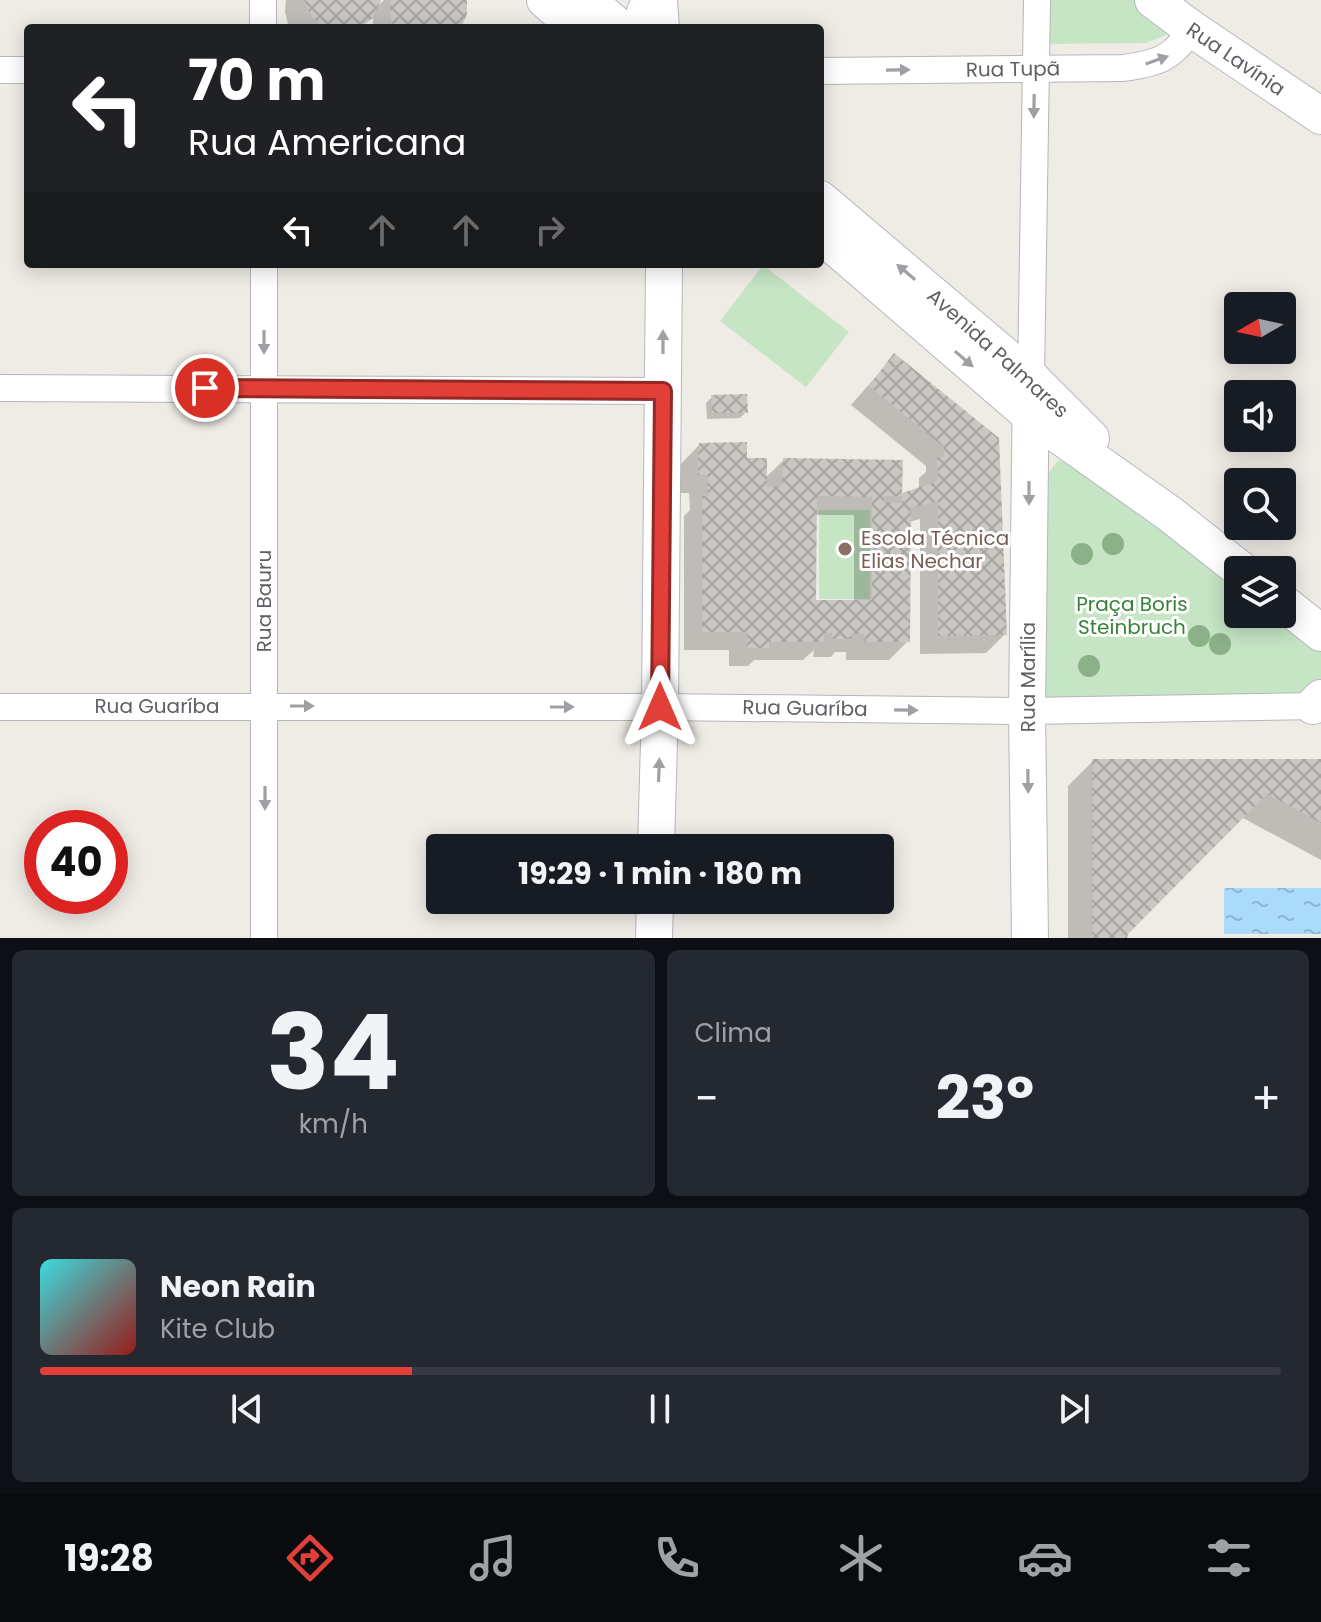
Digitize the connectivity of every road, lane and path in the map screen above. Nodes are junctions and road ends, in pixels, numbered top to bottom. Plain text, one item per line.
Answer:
1 (263, 0) edge
2 (545, 0) edge
3 (587, 0) edge
4 (645, 0) edge
5 (664, 0) edge
6 (1037, 0) edge
7 (1153, 0) edge
8 (263, 24) edge
9 (572, 24) edge
10 (615, 24) edge
11 (643, 24) edge
12 (666, 24) edge
13 (1192, 29) junction
14 (1035, 68) junction
15 (0, 70) edge
16 (24, 70) edge
17 (824, 71) edge
18 (1321, 116) edge
19 (824, 202) edge
20 (824, 237) edge
21 (264, 268) edge
22 (664, 268) edge
23 (1031, 378) junction
24 (0, 388) edge
25 (264, 388) junction
26 (663, 391) junction
27 (1030, 415) junction
28 (1170, 514) junction
29 (1224, 557) edge
30 (1296, 613) edge
31 (1321, 633) edge
32 (1318, 703) edge
33 (265, 706) junction
34 (0, 707) edge
35 (660, 707) junction
36 (1027, 711) junction
37 (656, 834) edge
38 (655, 914) edge
39 (264, 938) edge
40 (654, 938) edge
41 (1030, 938) edge

1 - 8 street
2 - 9 main road
3 - 10 main road
4 - 11 street
5 - 12 street
6 - 14 street
7 - 13 main road, Rua Lavínia
14 -> 13 street, Rua Tupã
13 - 18 main road, Rua Lavínia
17 -> 14 street, Rua Tupã
14 -> 23 street
15 - 16 street
23 -> 19 main road, Avenida Palmares
20 -> 27 main road, Avenida Palmares
21 -> 25 street, Rua Bauru
26 -> 22 main road
23 - 27 main road, Rua Marília
23 - 28 main road, Avenida Palmares
24 - 25 street
25 - 26 street
25 - 33 street, Rua Bauru
26 - 35 main road
27 - 28 main road, Avenida Palmares
27 -> 36 main road, Rua Marília
28 - 29 main road, Avenida Palmares
30 - 31 main road
32 - 36 street, Rua Guaríba
33 - 34 street, Rua Guaríba
33 -> 35 street, Rua Guaríba
33 -> 39 street, Rua Bauru
35 -> 36 street, Rua Guaríba
37 -> 35 main road
36 -> 41 main road, Rua Marília
38 - 40 main road

